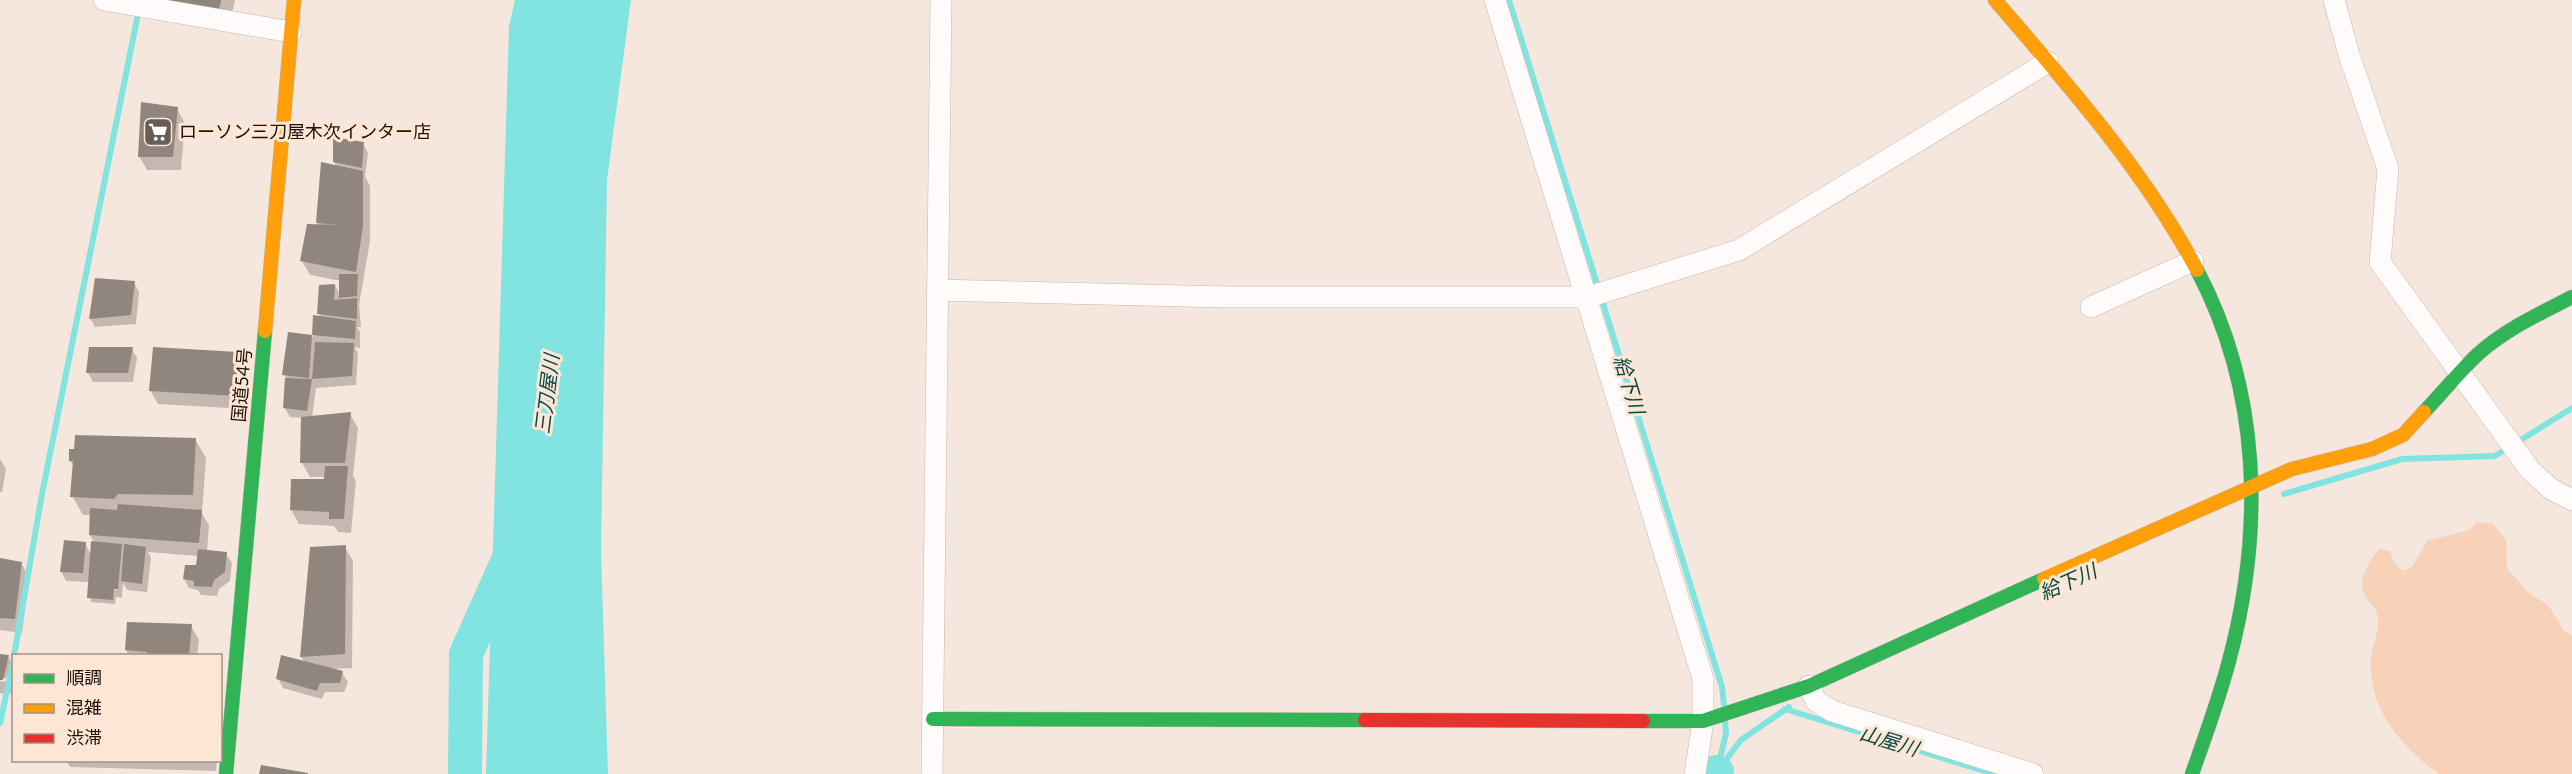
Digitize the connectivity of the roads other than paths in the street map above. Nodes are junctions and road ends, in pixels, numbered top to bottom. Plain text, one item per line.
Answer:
1 (104, 0) edge
2 (294, 0) edge
3 (941, 0) edge
4 (1495, 0) edge
5 (1995, 0) edge
6 (2334, 0) edge
7 (291, 32) junction
8 (2048, 62) junction
9 (2193, 261) junction
10 (937, 290) junction
11 (1597, 294) junction
12 (2572, 297) edge
13 (2091, 307) dead end
14 (2462, 372) junction
15 (2252, 485) junction
16 (2572, 500) edge
17 (1812, 693) junction
18 (933, 719) junction
19 (1708, 720) junction
20 (226, 774) edge
21 (932, 774) edge
22 (1695, 774) edge
23 (2032, 774) edge
24 (2192, 774) edge

1 - 7 street
2 - 7 main road, 国道54号
3 - 10 street
4 - 11 street
5 - 8 main road
6 - 14 street
7 - 20 main road, 国道54号
8 - 9 main road
8 - 11 street
9 - 13 street
9 - 15 main road
10 - 11 street
10 - 18 street
11 - 19 street
12 - 14 main road
14 - 15 main road
14 - 16 street
15 - 17 main road
15 - 24 main road
17 - 19 main road
17 - 23 street
18 - 19 main road
18 - 21 street
19 - 22 street

